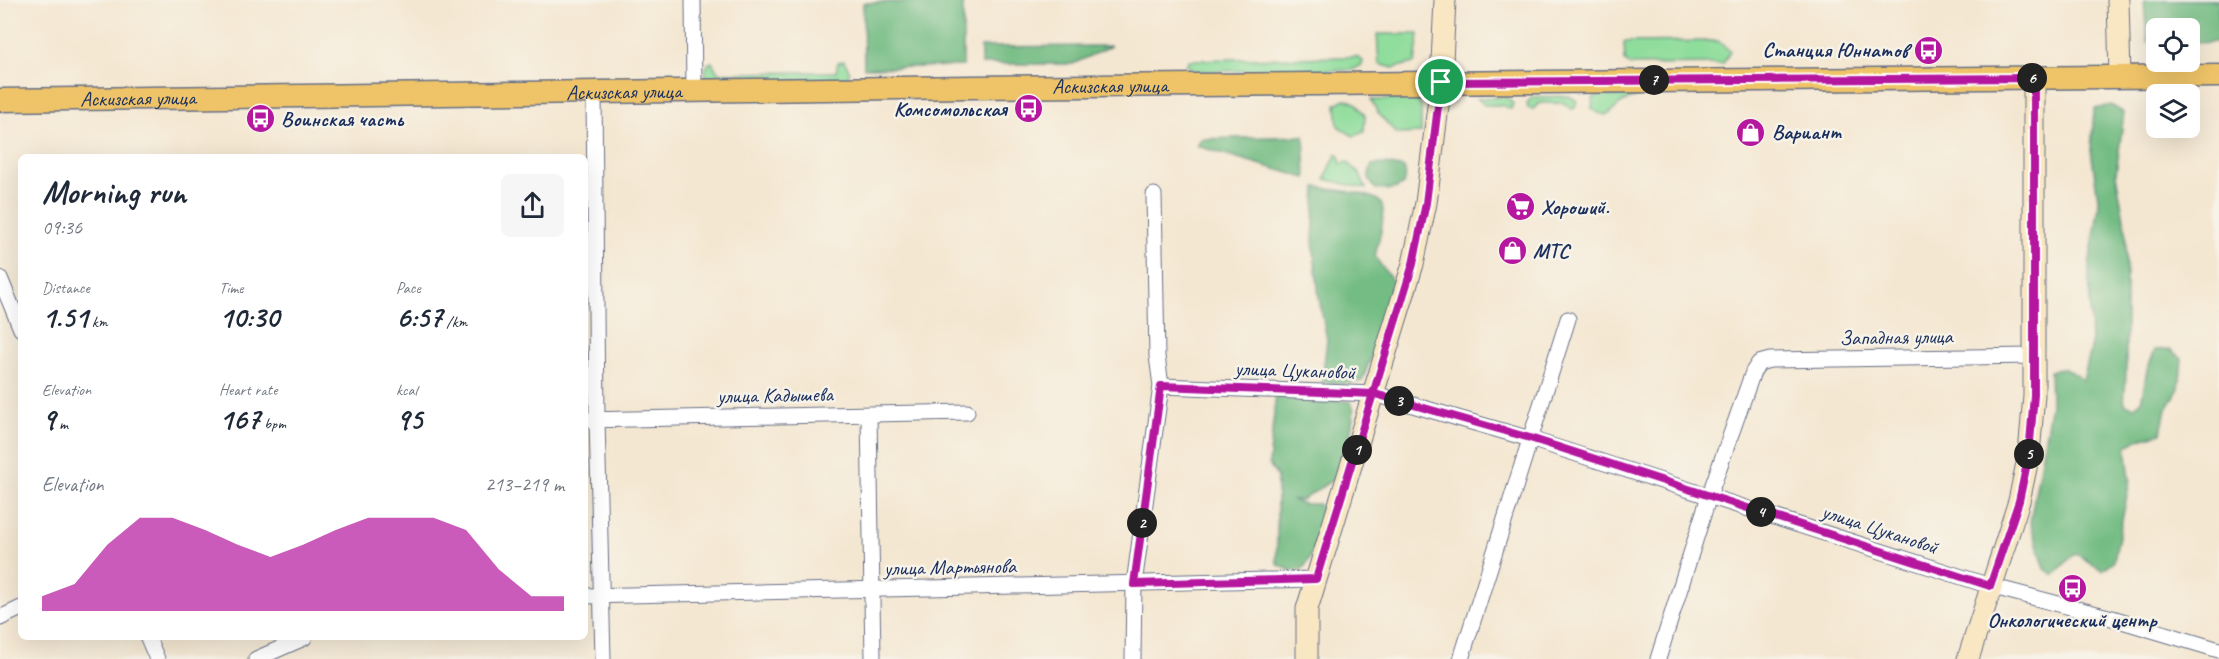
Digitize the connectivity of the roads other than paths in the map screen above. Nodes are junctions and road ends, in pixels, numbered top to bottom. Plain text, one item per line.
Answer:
1 (693, 0) edge
2 (1445, 0) edge
3 (2118, 0) edge
4 (2219, 76) edge
5 (2120, 77) junction
6 (2034, 78) junction
7 (1441, 82) junction
8 (694, 91) junction
9 (594, 92) junction
10 (0, 100) edge
11 (1154, 195) dead end
12 (0, 278) edge
13 (1568, 319) dead end
14 (18, 322) edge
15 (2033, 356) junction
16 (1161, 386) junction
17 (1375, 394) junction
18 (967, 412) dead end
19 (869, 414) junction
20 (591, 420) edge
21 (1530, 438) junction
22 (1709, 496) junction
23 (1316, 579) junction
24 (1134, 584) junction
25 (1990, 586) junction
26 (872, 589) junction
27 (588, 596) edge
28 (601, 596) junction
29 (18, 609) edge
30 (0, 618) edge
31 (149, 640) edge
32 (299, 640) edge
33 (2219, 650) edge
34 (157, 659) edge
35 (256, 659) edge
36 (603, 659) edge
37 (873, 659) edge
38 (1133, 659) edge
39 (1307, 659) edge
40 (1461, 659) edge
41 (1658, 659) edge
42 (1968, 659) edge

1 - 8 street
2 - 7 street
3 - 5 street
4 - 5 main road, Аскизская улица
5 - 6 main road, Аскизская улица
6 - 7 main road, Аскизская улица
6 - 15 street
7 - 8 main road, Аскизская улица
7 - 17 street
8 - 9 main road, Аскизская улица
9 - 10 main road, Аскизская улица
9 - 20 street
11 - 16 street
12 - 14 street
13 - 21 street
15 - 22 street, Западная улица
15 - 25 street
16 - 17 street, улица Цукановой
16 - 24 street
17 - 21 street, улица Цукановой
17 - 23 street
18 - 19 street, улица Кадышева
19 - 20 street, улица Кадышева
19 - 26 street
20 - 28 street
21 - 22 street, улица Цукановой
21 - 40 street
22 - 25 street, улица Цукановой
22 - 41 street
23 - 24 street, улица Мартьянова
23 - 39 street
24 - 26 street, улица Мартьянова
24 - 38 street
25 - 33 street, улица Цукановой
25 - 42 street
26 - 28 street, улица Мартьянова
26 - 37 street
27 - 28 street, улица Мартьянова
28 - 36 street
29 - 30 street
31 - 34 street
32 - 35 street

